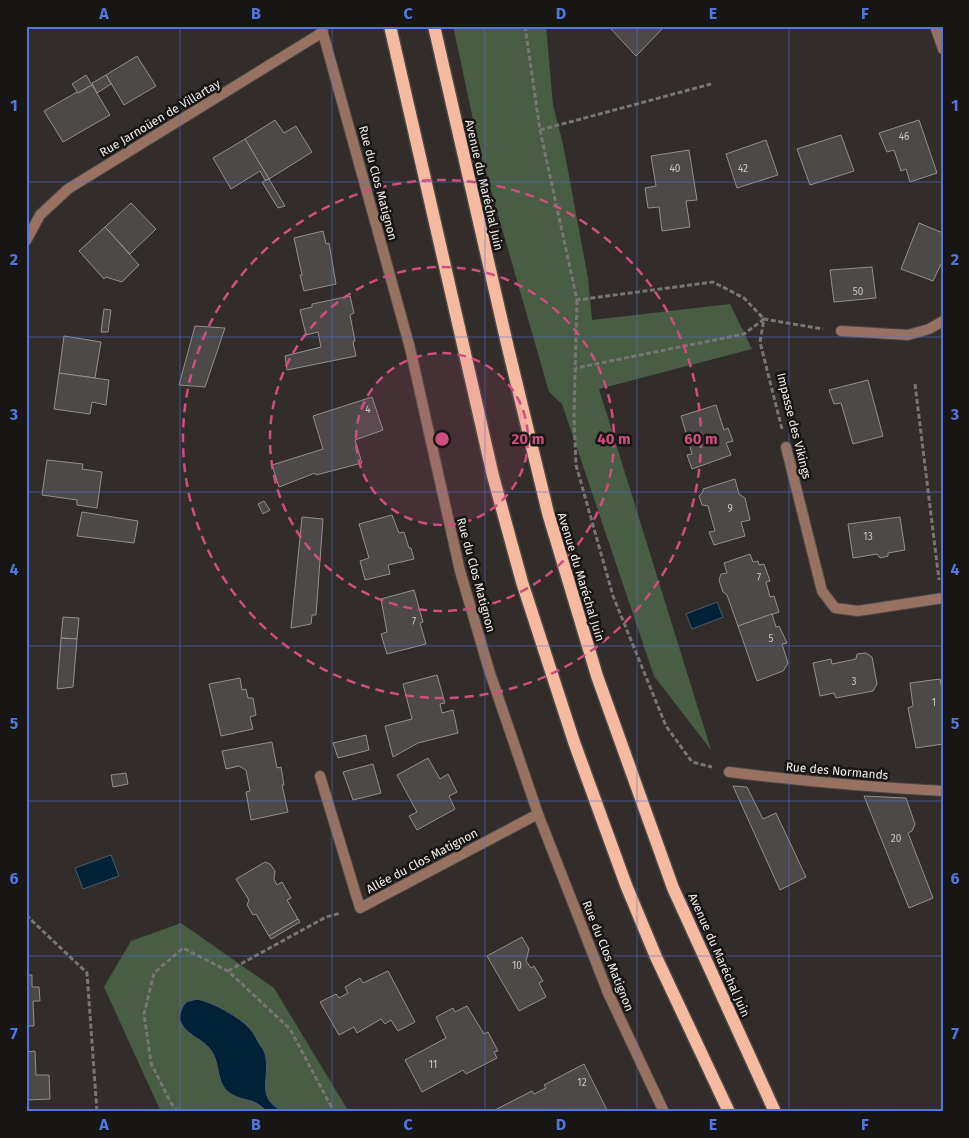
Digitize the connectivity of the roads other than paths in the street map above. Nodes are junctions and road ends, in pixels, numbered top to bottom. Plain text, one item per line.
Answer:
1 (390, 26) edge
2 (434, 26) edge
3 (935, 26) edge
4 (322, 29) edge
5 (943, 49) edge
6 (26, 241) edge
7 (943, 321) edge
8 (841, 331) road end
9 (786, 448) road end
10 (942, 598) edge
11 (729, 772) road end
12 (320, 776) dead end
13 (943, 791) edge
14 (538, 814) junction
15 (664, 1112) edge
16 (729, 1112) edge
17 (775, 1112) edge

1 - 16 main road
2 - 17 main road, Avenue du Maréchal Juin
3 - 5 street
4 - 6 street, Rue Jarnoüen de Villartay
4 - 14 street, Rue du Clos Matignon
7 - 8 street
9 - 10 street, Impasse des Vikings
11 - 13 street, Rue des Normands
12 - 14 street, Allée du Clos Matignon
14 - 15 street, Rue du Clos Matignon

